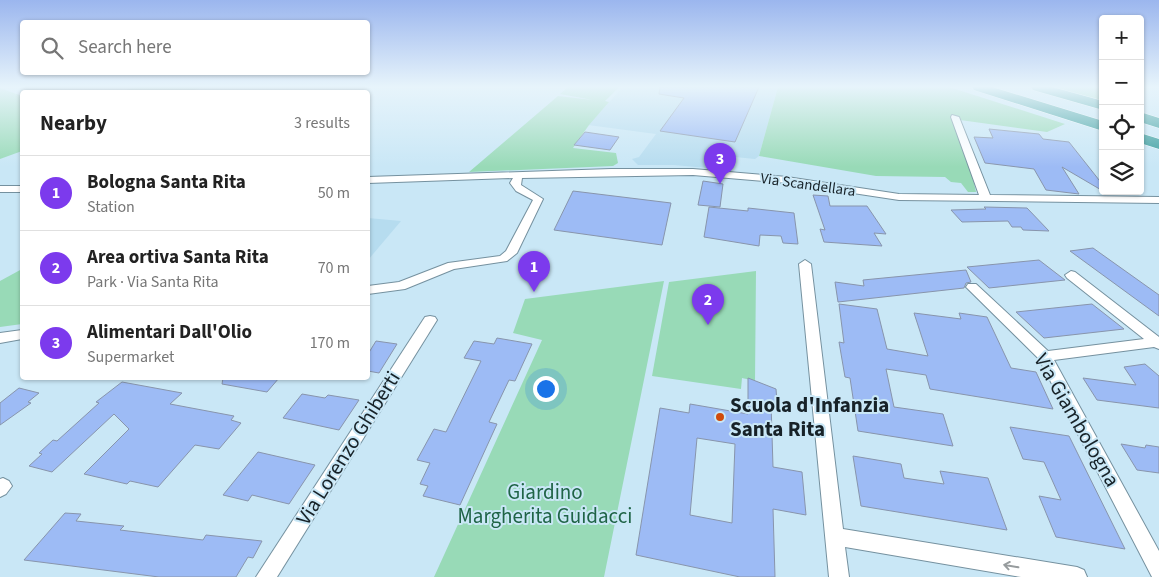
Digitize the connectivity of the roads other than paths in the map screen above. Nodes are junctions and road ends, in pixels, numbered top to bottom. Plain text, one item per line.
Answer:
1 (1066, 114) edge
2 (1087, 114) edge
3 (955, 117) dead end
4 (1099, 118) edge
5 (1144, 118) edge
6 (1159, 123) edge
7 (1144, 124) edge
8 (1099, 125) edge
9 (1159, 129) edge
10 (1144, 132) edge
11 (1159, 137) edge
12 (1144, 139) edge
13 (1159, 144) edge
14 (518, 177) junction
15 (370, 180) edge
16 (20, 188) edge
17 (0, 189) edge
18 (986, 199) junction
19 (1159, 200) edge
20 (805, 264) dead end
21 (1071, 275) dead end
22 (972, 287) dead end
23 (370, 290) edge
24 (430, 320) dead end
25 (20, 335) edge
26 (0, 338) edge
27 (1159, 343) edge
28 (1045, 356) junction
29 (834, 536) junction
30 (1159, 570) edge
31 (266, 577) edge
32 (839, 577) edge
33 (1077, 577) edge

1 - 8 highway
2 - 4 highway
3 - 18 street
5 - 6 highway
7 - 9 highway
10 - 11 highway
12 - 13 highway
14 - 15 street, Via Scandellara
14 - 18 street, Via Scandellara
14 - 23 street
16 - 17 street
18 - 19 street, Via Scandellara
20 - 29 street
21 - 27 street
22 - 28 street, Via Giambologna
24 - 31 street, Via Lorenzo Ghiberti
25 - 26 street
27 - 28 street
28 - 30 street, Via Giambologna
29 - 32 street
33 -> 29 street

